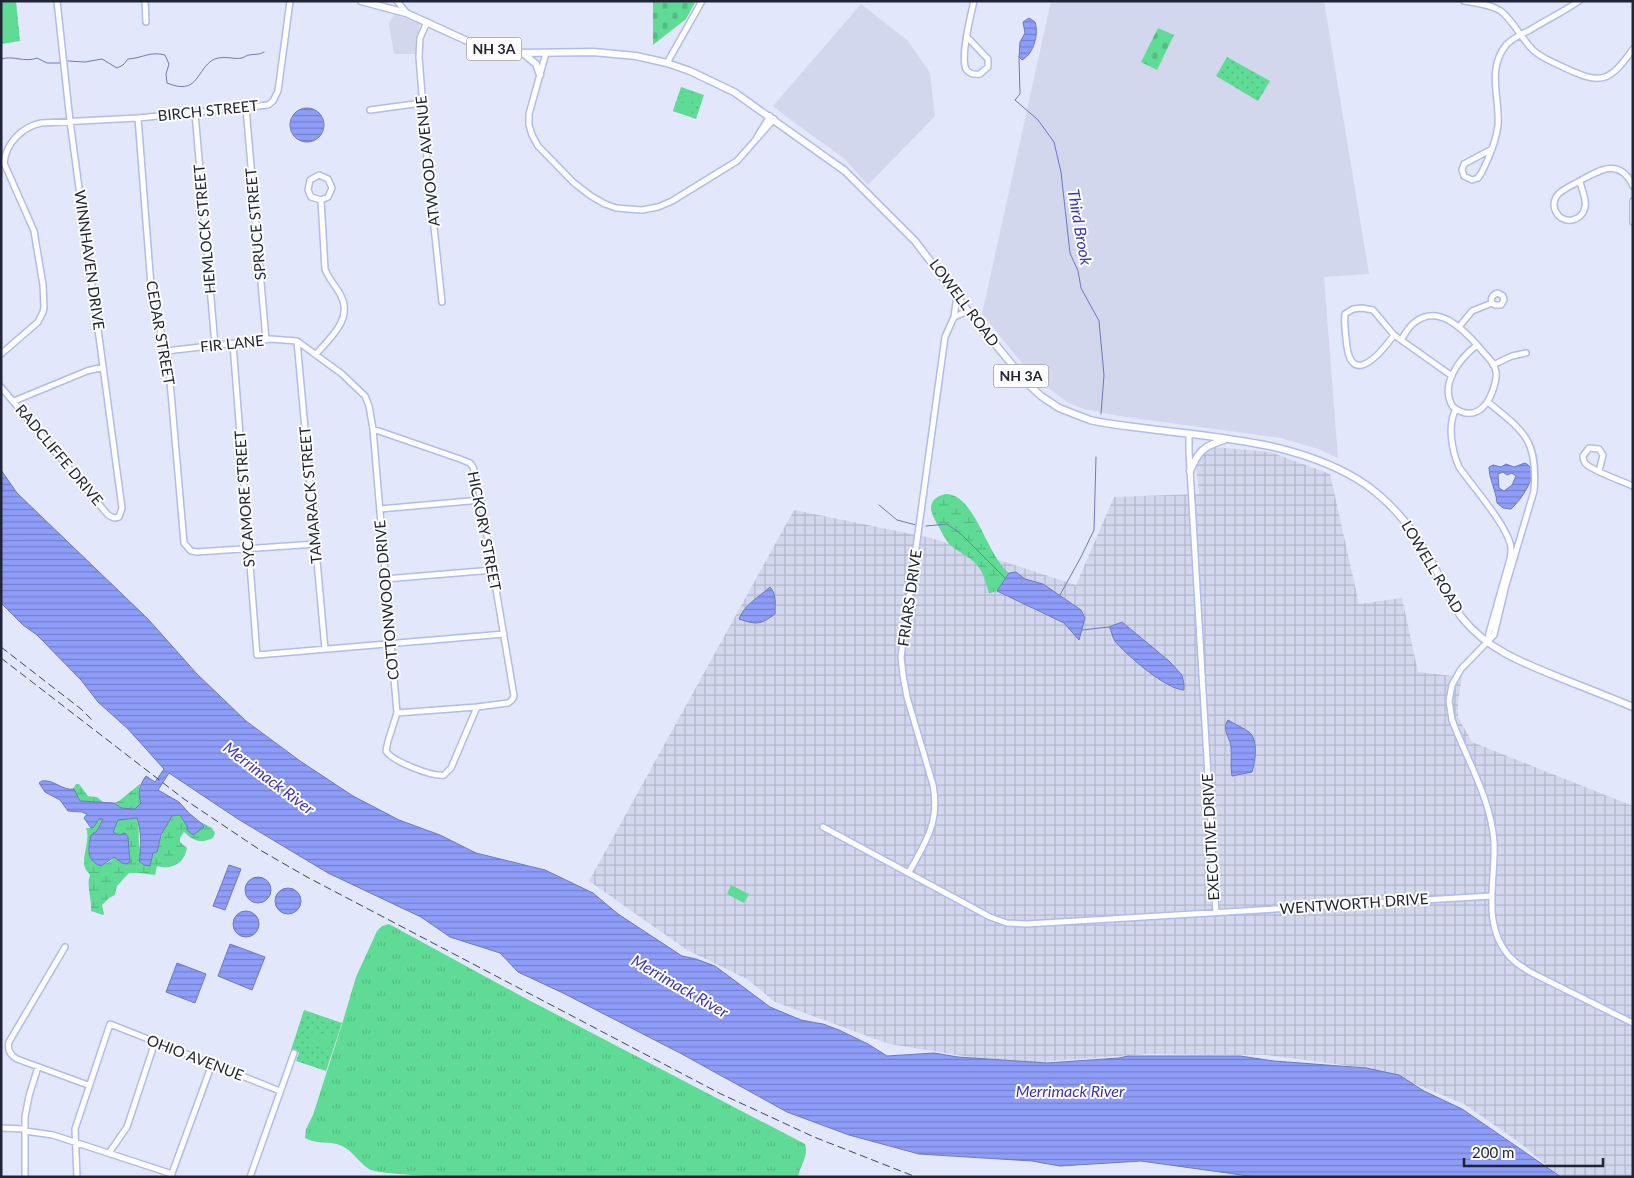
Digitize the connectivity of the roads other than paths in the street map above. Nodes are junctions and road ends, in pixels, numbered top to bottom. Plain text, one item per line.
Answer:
1 (57, 1) edge
2 (145, 1) edge
3 (290, 1) edge
4 (361, 1) edge
5 (397, 1) edge
6 (702, 1) edge
7 (974, 1) edge
8 (1464, 1) edge
9 (1579, 1) edge
10 (406, 13) junction
11 (146, 22) dead end
12 (427, 22) junction
13 (1522, 34) junction
14 (967, 37) junction
15 (1633, 49) edge
16 (523, 53) junction
17 (546, 53) junction
18 (667, 63) junction
19 (540, 75) junction
20 (422, 103) junction
21 (246, 108) junction
22 (370, 110) dead end
23 (195, 113) junction
24 (138, 118) junction
25 (772, 118) junction
26 (70, 121) junction
27 (1492, 149) junction
28 (1580, 181) junction
29 (1633, 186) edge
30 (321, 200) junction
31 (1633, 201) edge
32 (1633, 222) edge
33 (956, 295) junction
34 (442, 302) dead end
35 (1492, 302) dead end
36 (968, 311) junction
37 (954, 316) junction
38 (1459, 328) junction
39 (1394, 335) junction
40 (266, 340) junction
41 (1400, 340) junction
42 (297, 341) junction
43 (234, 344) junction
44 (215, 345) junction
45 (1477, 345) junction
46 (166, 351) junction
47 (1526, 353) dead end
48 (1, 354) edge
49 (316, 354) junction
50 (1494, 365) junction
51 (103, 367) junction
52 (1452, 376) junction
53 (1, 387) edge
54 (14, 401) junction
55 (1489, 403) junction
56 (1456, 409) junction
57 (373, 429) junction
58 (1189, 434) junction
59 (1226, 439) junction
60 (1190, 471) junction
61 (1599, 471) junction
62 (1633, 486) edge
63 (480, 500) junction
64 (380, 509) junction
65 (119, 517) joint
66 (1510, 541) junction
67 (316, 544) junction
68 (1519, 544) junction
69 (249, 548) junction
70 (493, 570) junction
71 (385, 579) junction
72 (504, 634) junction
73 (1488, 642) junction
74 (391, 644) junction
75 (325, 649) junction
76 (477, 707) junction
77 (1633, 707) edge
78 (397, 713) junction
79 (823, 827) dead end
80 (909, 872) junction
81 (1492, 896) junction
82 (1216, 913) junction
83 (65, 947) dead end
84 (1633, 1023) edge
85 (155, 1042) junction
86 (294, 1053) dead end
87 (212, 1064) junction
88 (38, 1067) junction
89 (88, 1085) junction
90 (280, 1091) junction
91 (1, 1128) edge
92 (25, 1130) junction
93 (75, 1142) junction
94 (109, 1153) junction
95 (171, 1176) edge
96 (25, 1177) edge
97 (77, 1177) edge
98 (250, 1177) edge

1 - 26 street, WINNHAVEN DRIVE
2 - 11 street
3 - 21 street, BIRCH STREET
4 - 10 main road, LOWELL ROAD / NH 3A
5 - 10 street
6 - 18 street
7 - 14 street
8 - 13 street
9 - 13 street
10 - 12 main road, LOWELL ROAD / NH 3A
12 - 16 main road, LOWELL ROAD / NH 3A
12 - 20 street, ATWOOD AVENUE
13 - 15 street
13 - 27 street
14 - 14 street
16 - 17 main road, LOWELL ROAD / NH 3A
16 - 19 main road
17 - 18 main road, LOWELL ROAD / NH 3A
17 - 19 street
18 - 25 main road, LOWELL ROAD / NH 3A
19 - 25 street
20 - 22 street
20 - 34 street, ATWOOD AVENUE
21 - 23 street, BIRCH STREET
21 - 40 street, SPRUCE STREET
23 - 24 street, BIRCH STREET
23 - 44 street, HEMLOCK STREET
24 - 26 street, BIRCH STREET
24 - 46 street, CEDAR STREET
25 - 33 main road, LOWELL ROAD / NH 3A
26 - 48 street, BIRCH STREET
26 - 51 street, WINNHAVEN DRIVE
27 - 27 street
28 - 28 street
28 - 29 street
30 - 30 street
30 - 49 street
31 - 32 street
33 - 36 main road, LOWELL ROAD / NH 3A
33 - 37 street, FRIARS DRIVE
35 - 38 street
36 - 37 street
36 - 58 main road, LOWELL ROAD / NH 3A
37 - 80 street, FRIARS DRIVE
38 - 41 street
38 - 45 street
39 - 39 street
39 - 41 street
40 - 42 street, FIR LANE
40 - 43 street, FIR LANE
41 - 52 street
42 - 49 street, COTTONWOOD DRIVE
42 - 67 street, TAMARACK STREET
43 - 44 street, FIR LANE
43 - 69 street, SYCAMORE STREET
44 - 46 street, FIR LANE
45 - 50 street
45 - 52 street
46 - 69 street, CEDAR STREET
47 - 50 street
49 - 57 street, COTTONWOOD DRIVE
50 - 55 street
51 - 54 street
51 - 65 street, WINNHAVEN DRIVE
52 - 56 street
53 - 54 street, RADCLIFFE DRIVE
54 - 65 street, RADCLIFFE DRIVE
55 - 56 street
55 - 68 street
56 - 66 street
57 - 63 street, HICKORY STREET
57 - 64 street, COTTONWOOD DRIVE
58 - 59 main road, LOWELL ROAD / NH 3A
58 - 60 street, EXECUTIVE DRIVE
59 - 60 main road
59 - 73 main road, LOWELL ROAD / NH 3A
60 - 82 street, EXECUTIVE DRIVE
61 - 61 street
61 - 62 street
63 - 64 street
63 - 70 street, HICKORY STREET
64 - 71 street, COTTONWOOD DRIVE
66 - 68 street
66 - 73 street
67 - 69 street
67 - 75 street, TAMARACK STREET
68 - 73 street
69 - 75 street, SYCAMORE STREET
70 - 71 street
70 - 72 street, HICKORY STREET
71 - 74 street, COTTONWOOD DRIVE
72 - 74 street
72 - 76 street, HICKORY STREET
73 - 77 main road, LOWELL ROAD / NH 3A
73 - 81 street
74 - 75 street
74 - 78 street, COTTONWOOD DRIVE
76 - 78 street
76 - 78 street, COTTONWOOD DRIVE
79 - 80 street, EXECUTIVE DRIVE
80 - 82 street, EXECUTIVE DRIVE
81 - 82 street, WENTWORTH DRIVE
81 - 84 street
83 - 88 street
85 - 87 street, OHIO AVENUE
85 - 89 street, OHIO AVENUE
85 - 94 street
86 - 90 street
87 - 90 street, OHIO AVENUE
87 - 95 street
88 - 89 street
88 - 92 street
89 - 93 street
90 - 98 street
91 - 92 street
92 - 93 street
92 - 96 street
93 - 94 street
93 - 97 street
94 - 95 street

